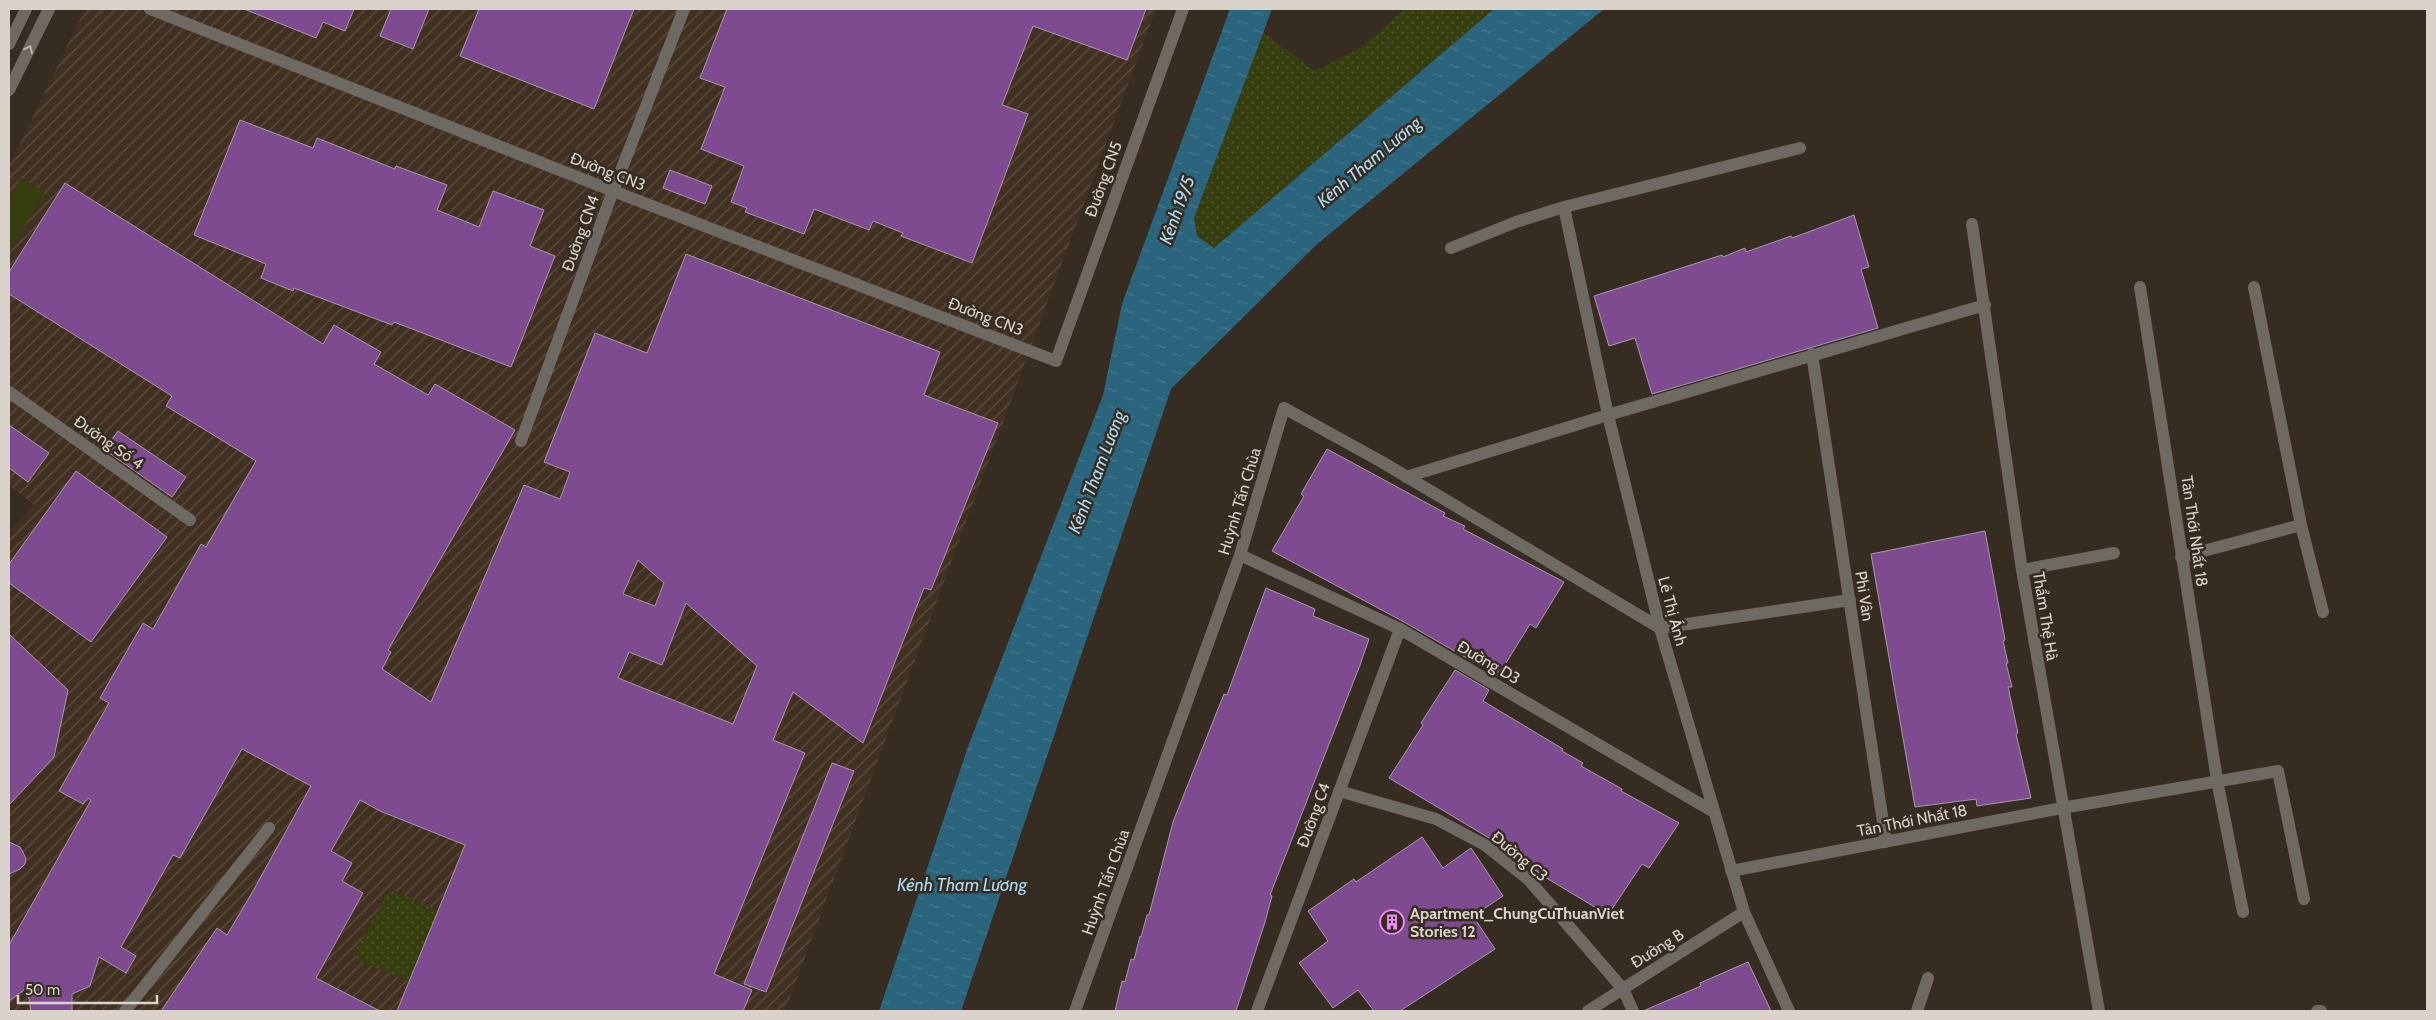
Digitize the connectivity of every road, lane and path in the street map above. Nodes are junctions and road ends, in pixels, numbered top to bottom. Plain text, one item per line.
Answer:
1 (26, 9) edge
2 (49, 9) edge
3 (150, 9) edge
4 (684, 9) edge
5 (1183, 9) edge
6 (9, 44) edge
7 (9, 90) edge
8 (1800, 148) dead end
9 (613, 191) junction
10 (1564, 207) junction
11 (1972, 224) dead end
12 (1451, 248) dead end
13 (2140, 287) dead end
14 (2254, 287) dead end
15 (1985, 305) junction
16 (1812, 354) junction
17 (1056, 360) joint
18 (9, 392) edge
19 (1608, 415) junction
20 (521, 441) dead end
21 (1406, 477) junction
22 (190, 520) dead end
23 (2300, 525) junction
24 (2114, 553) dead end
25 (1240, 555) junction
26 (2181, 557) junction
27 (2022, 570) junction
28 (1850, 600) junction
29 (2323, 612) dead end
30 (1660, 628) junction
31 (1400, 629) junction
32 (2217, 780) junction
33 (1339, 791) junction
34 (2062, 808) junction
35 (1714, 812) junction
36 (269, 828) dead end
37 (1886, 842) junction
38 (1731, 871) junction
39 (2304, 900) dead end
40 (1744, 912) junction
41 (2243, 912) dead end
42 (1928, 978) dead end
43 (1623, 989) junction
44 (125, 1011) edge
45 (1075, 1011) edge
46 (1257, 1011) edge
47 (1588, 1011) edge
48 (1633, 1011) edge
49 (1789, 1011) edge
50 (1917, 1011) edge
51 (2099, 1011) edge
52 (2316, 1011) edge
53 (2321, 1011) edge

1 - 6 street
7 -> 2 street
3 - 9 street, Đường CN3
4 - 9 street, Đường CN4
5 - 17 street, Đường CN5
8 - 10 street
9 - 17 street, Đường CN3
9 - 20 street, Đường CN4
10 - 12 street
10 - 19 street, Lê Thị Ánh
11 - 15 street, Thẩm Thệ Hà
13 - 26 street, Tân Thới Nhất 18
14 - 23 street
15 - 16 street
15 - 27 street, Thẩm Thệ Hà
16 - 19 street
16 - 28 street, Phi Vân
18 - 22 street, Đường Số 4
19 - 21 street
19 - 30 street, Lê Thị Ánh
21 - 25 street, Huỳnh Tấn Chùa
21 - 30 street, Huỳnh Tấn Chùa
23 - 26 street
23 - 29 street
24 - 27 street
25 - 31 street, Đường D3
25 - 45 street, Huỳnh Tấn Chùa
26 - 32 street, Tân Thới Nhất 18
27 - 34 street, Thẩm Thệ Hà
28 - 30 street
28 - 37 street, Phi Vân
30 - 35 street, Lê Thị Ánh
31 - 33 street, Đường C4
31 - 35 street, Đường D3
32 - 34 street, Tân Thới Nhất 18
32 - 39 street, Tân Thới Nhất 18
32 - 41 street, Tân Thới Nhất 18
33 - 43 street, Đường C3
33 - 46 street, Đường C4
34 - 37 street, Tân Thới Nhất 18
34 - 51 street, Thẩm Thệ Hà
35 - 38 street, Lê Thị Ánh
36 - 44 street
37 - 38 street, Tân Thới Nhất 18
38 - 40 street, Lê Thị Ánh
40 - 43 street, Đường B
40 - 49 street, Lê Thị Ánh
42 - 50 street
43 - 47 street, Đường B
43 - 48 street, Đường C3
52 - 53 street

